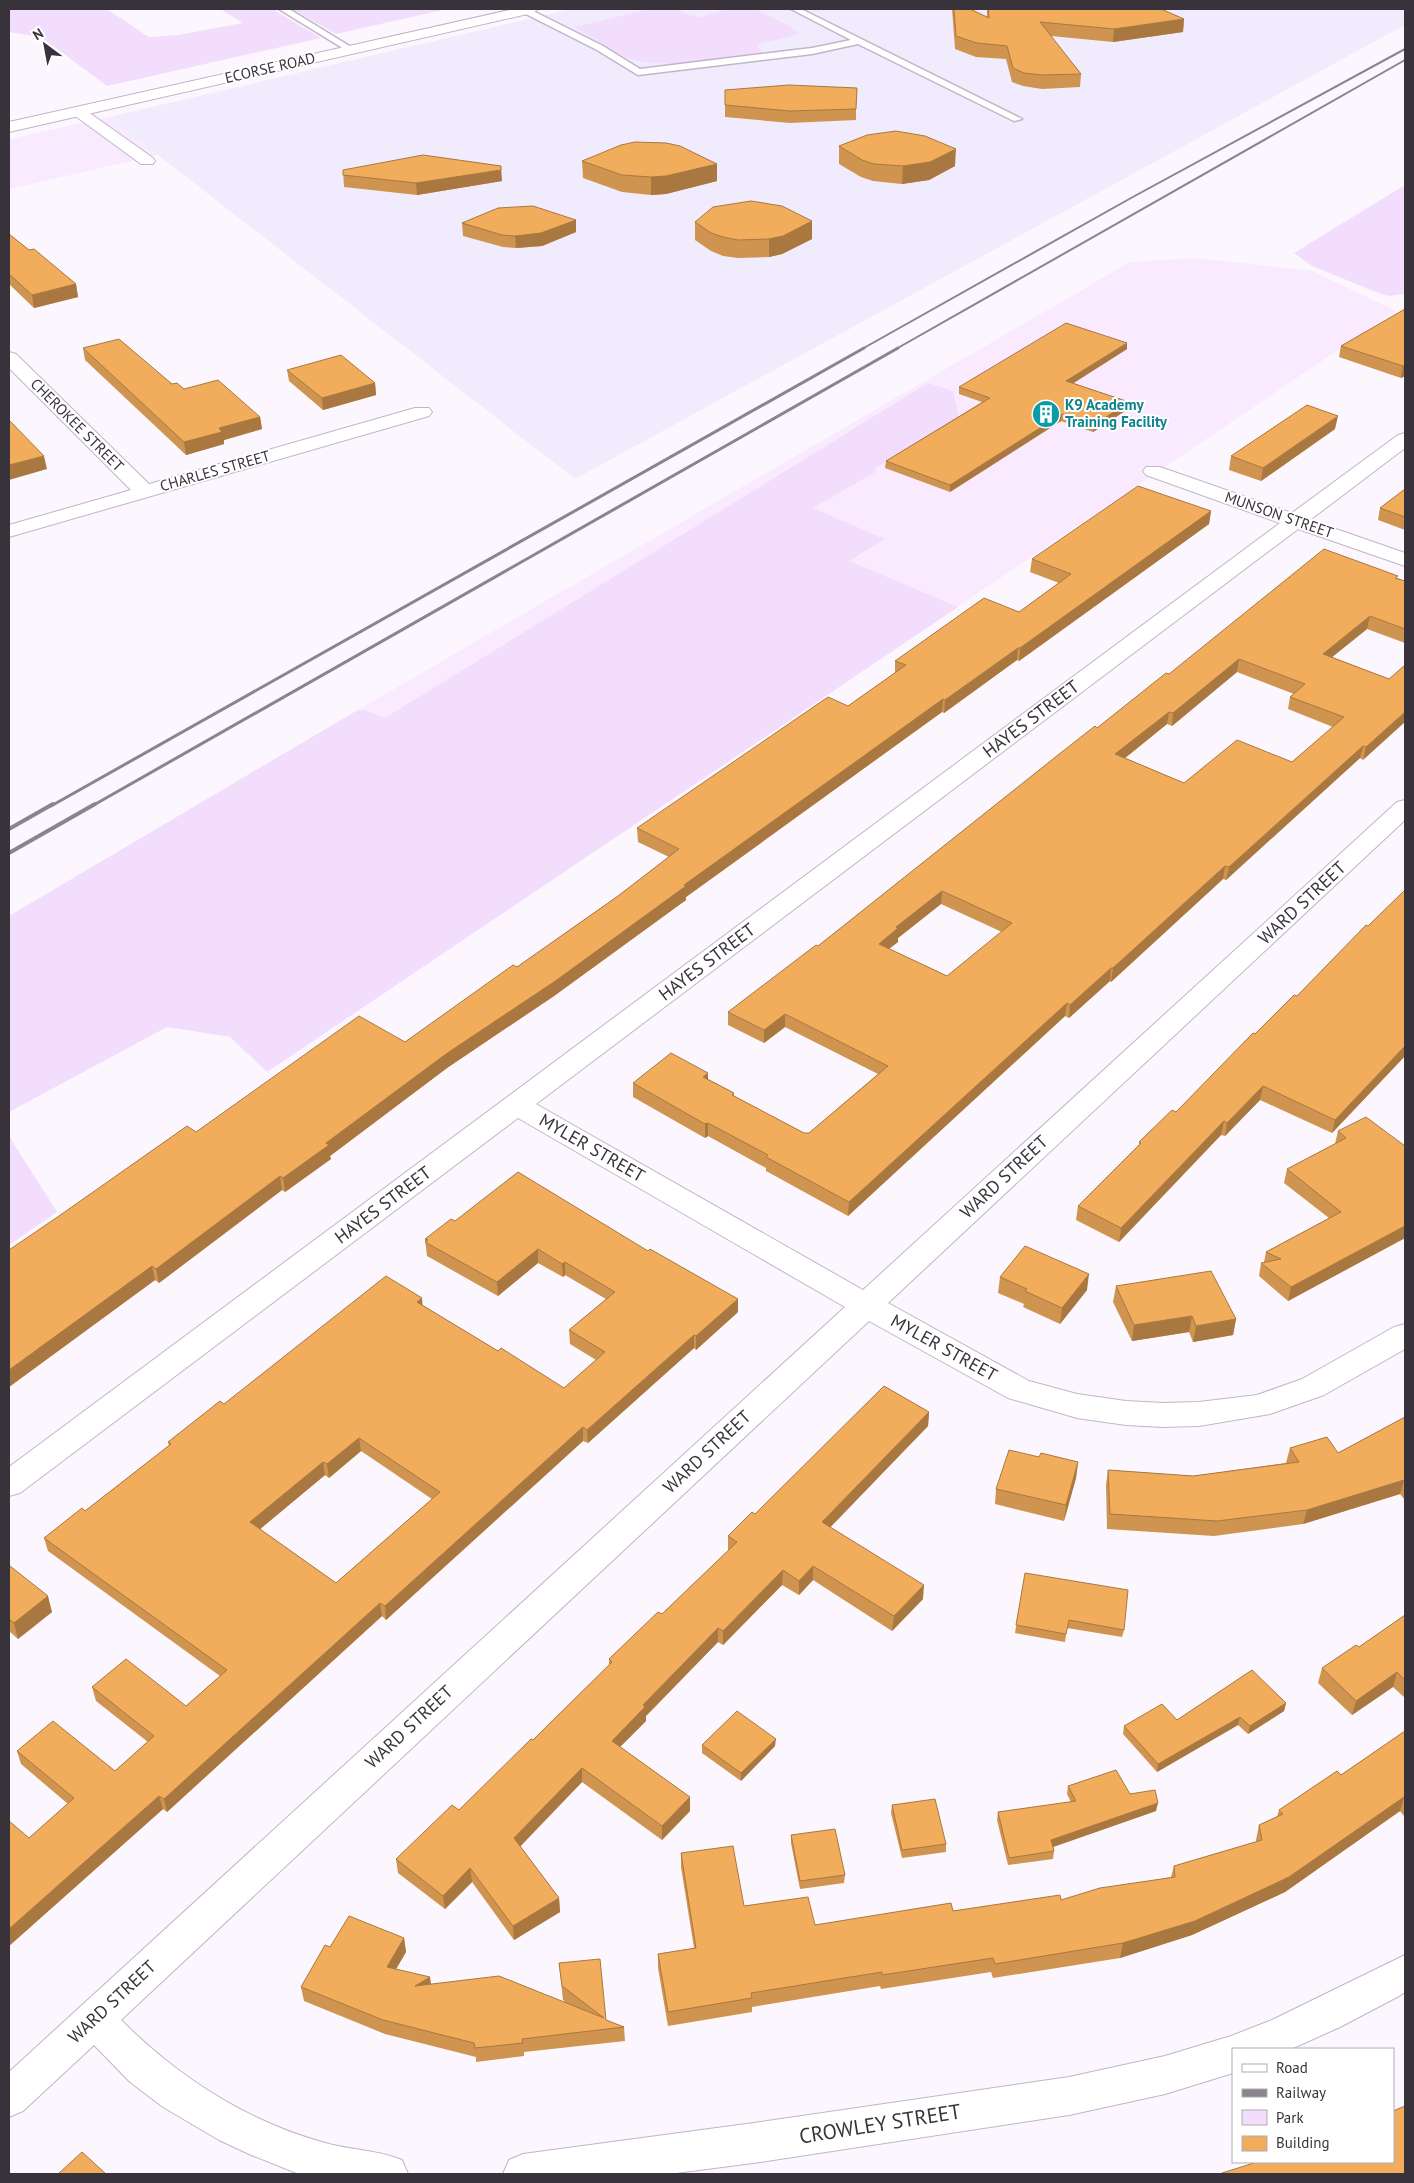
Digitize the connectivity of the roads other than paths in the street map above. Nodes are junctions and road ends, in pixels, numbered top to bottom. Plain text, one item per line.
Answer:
1 (282, 9) edge
2 (795, 9) edge
3 (529, 10) edge
4 (858, 41) junction
5 (352, 50) junction
6 (79, 112) junction
7 (1017, 120) dead end
8 (11, 125) edge
9 (147, 161) dead end
10 (9, 358) edge
11 (422, 412) dead end
12 (1405, 440) edge
13 (1153, 471) dead end
14 (145, 492) junction
15 (1296, 521) junction
16 (9, 531) edge
17 (1405, 560) edge
18 (1405, 807) edge
19 (517, 1105) junction
20 (866, 1305) junction
21 (1405, 1334) edge
22 (9, 1484) edge
23 (1405, 1972) edge
24 (94, 2019) junction
25 (1248, 2048) edge
26 (1232, 2054) edge
27 (9, 2098) edge
28 (388, 2174) edge
29 (523, 2174) edge

1 - 5 lane
2 - 4 lane
3 - 4 lane
3 - 5 street, ECORSE ROAD
4 - 7 lane
5 - 6 street, ECORSE ROAD
6 - 8 street, ECORSE ROAD
6 - 9 street
10 - 14 street, CHEROKEE STREET
11 - 14 street, CHARLES STREET
12 - 15 street, HAYES STREET
13 - 15 street, MUNSON STREET
14 - 16 street, CHARLES STREET
15 - 17 street, MUNSON STREET
15 - 19 street, HAYES STREET
18 - 20 street, WARD STREET
19 - 20 street, MYLER STREET
19 - 22 street, HAYES STREET
20 - 21 street, MYLER STREET
20 - 24 street, WARD STREET
23 - 25 street
24 - 27 street, WARD STREET
24 - 28 street
26 - 29 street, CROWLEY STREET

